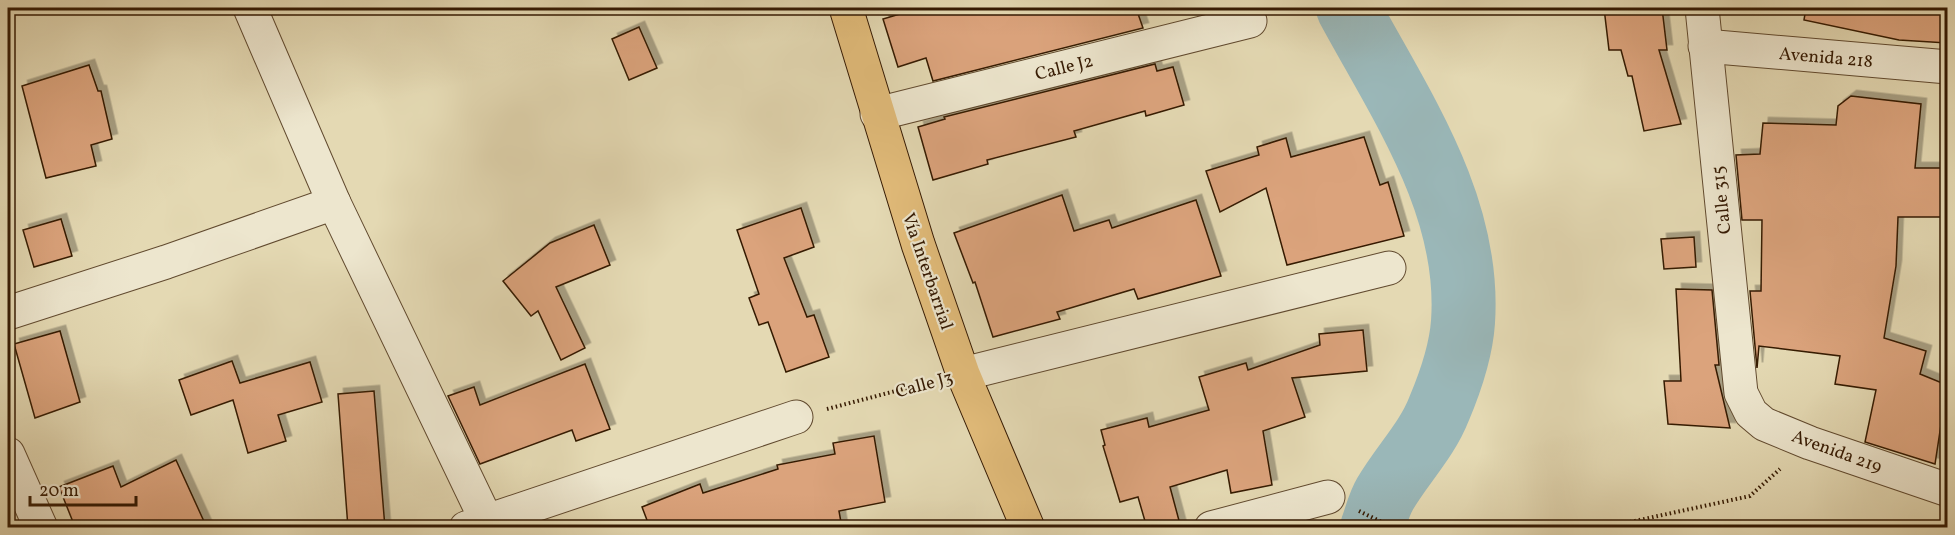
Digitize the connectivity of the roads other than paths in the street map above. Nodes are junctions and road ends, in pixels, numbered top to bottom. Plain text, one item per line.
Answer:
1 (250, 8) edge
2 (846, 8) edge
3 (1701, 8) edge
4 (1250, 21) dead end
5 (1705, 46) junction
6 (1947, 68) edge
7 (877, 114) junction
8 (334, 202) junction
9 (1389, 268) dead end
10 (8, 313) edge
11 (963, 374) junction
12 (1741, 393) joint
13 (796, 417) road end
14 (8, 454) edge
15 (1947, 489) edge
16 (1328, 497) dead end
17 (481, 525) edge
18 (41, 528) edge
19 (1028, 528) edge
20 (1211, 528) edge

1 - 8 street
2 - 7 main road, Vía Interbarrial
3 - 5 street, Calle 315
4 - 7 street, Calle J2
5 - 6 street, Avenida 218
5 - 12 street, Calle 315
7 - 11 main road, Vía Interbarrial
8 - 10 street
8 - 17 street
9 - 11 street, Calle J3
11 - 19 main road, Vía Interbarrial
12 - 15 street, Avenida 219
13 - 17 street
14 - 18 street
16 - 20 street

